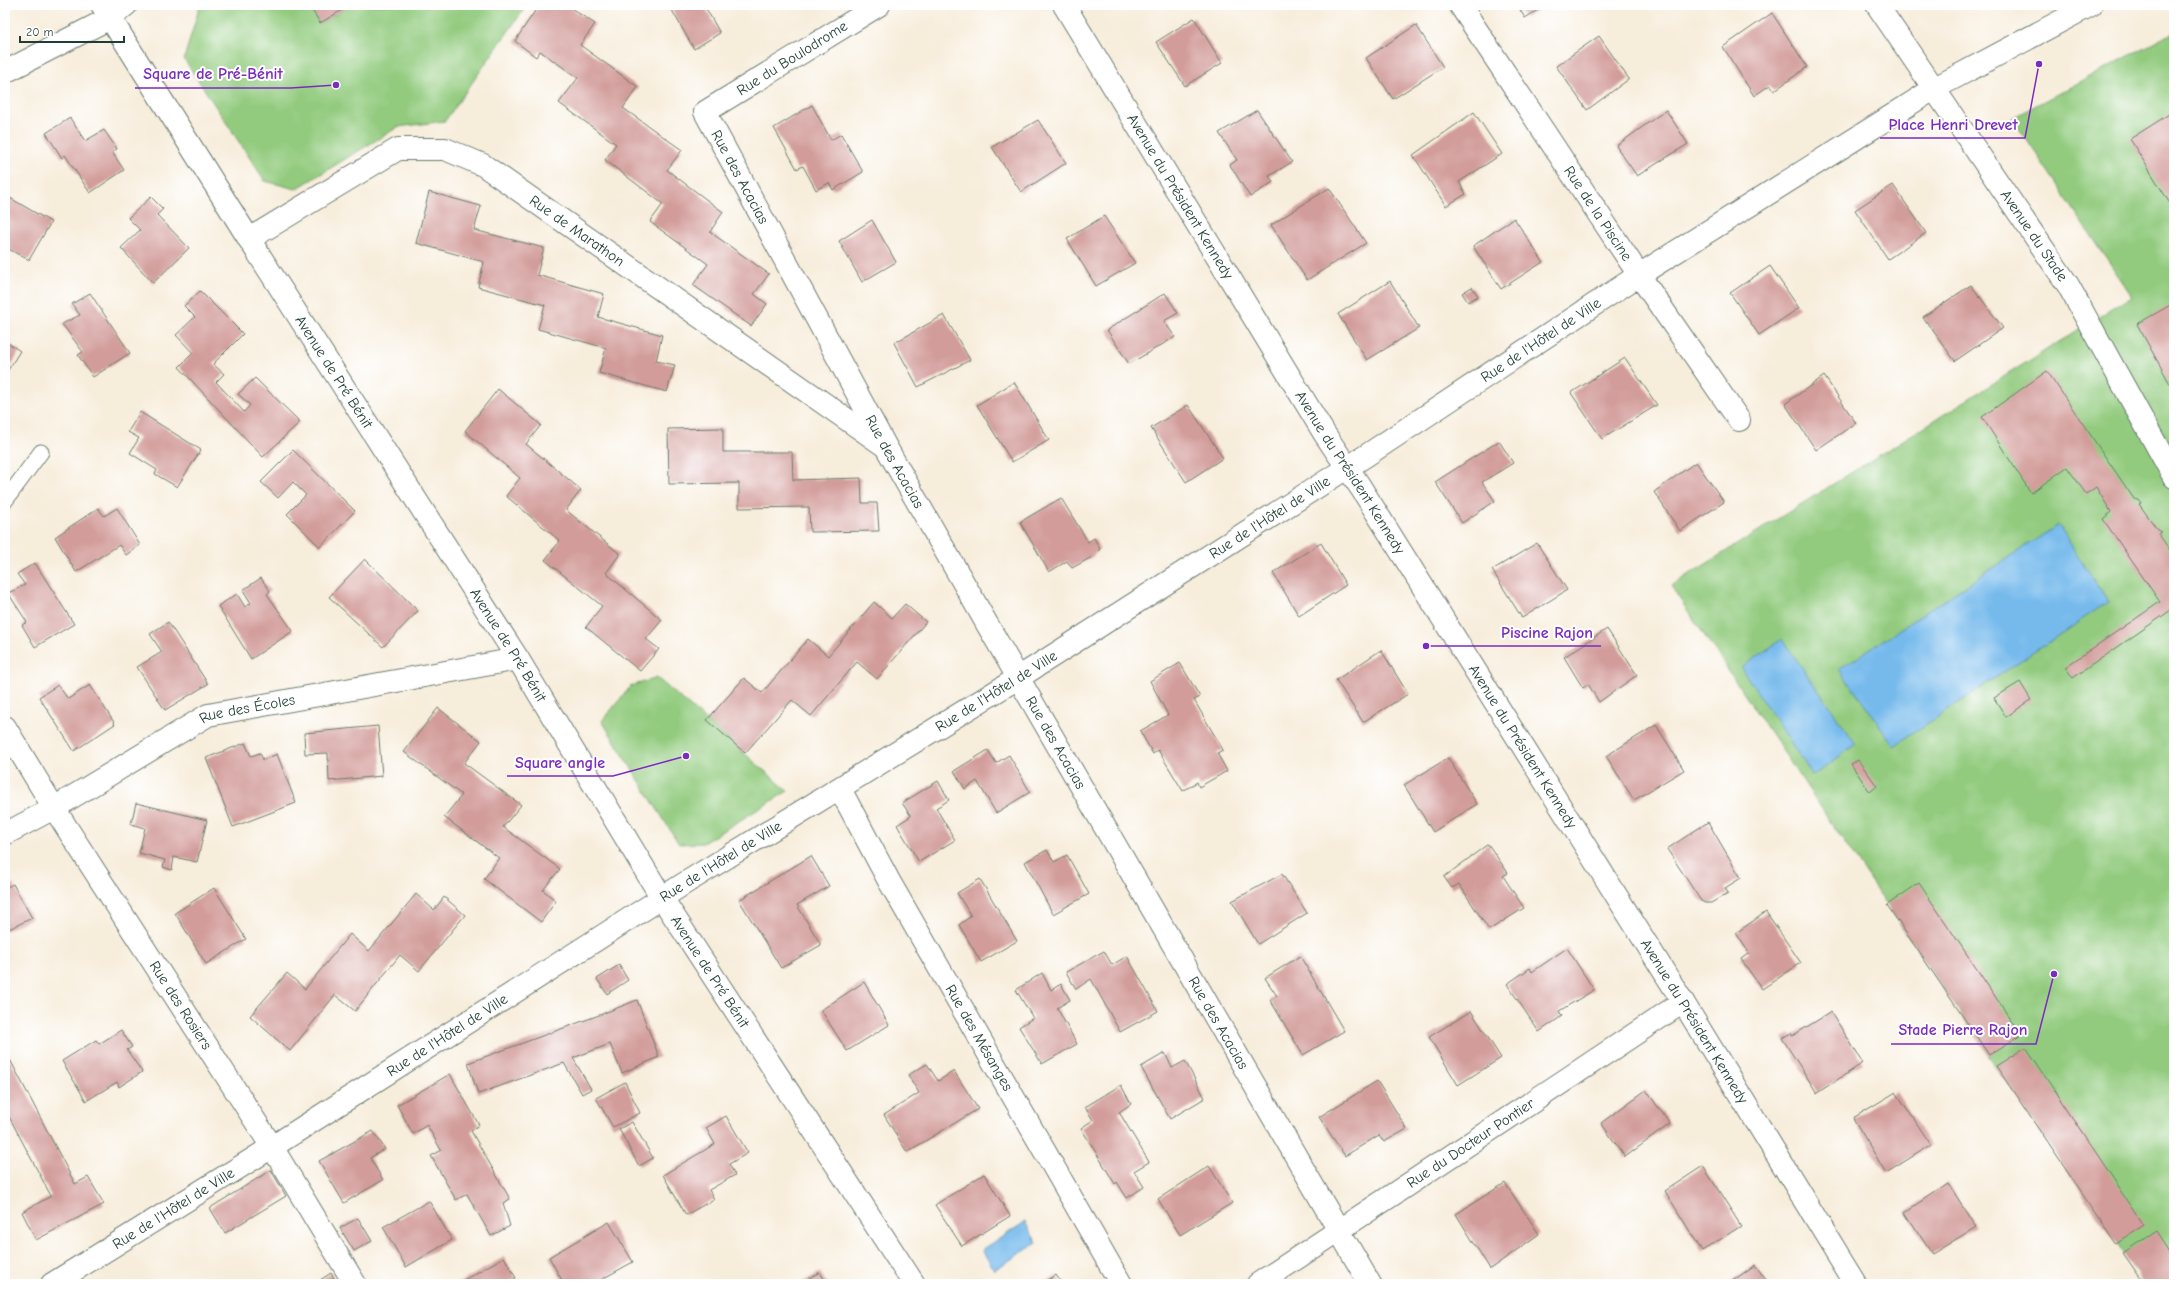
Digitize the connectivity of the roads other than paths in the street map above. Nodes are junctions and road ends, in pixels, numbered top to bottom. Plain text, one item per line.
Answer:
1 (879, 5) edge
2 (1064, 5) edge
3 (1460, 5) edge
4 (1877, 5) edge
5 (2091, 5) edge
6 (113, 9) edge
7 (5, 72) edge
8 (1935, 88) junction
9 (706, 112) joint
10 (249, 239) junction
11 (1639, 275) junction
12 (1739, 420) dead end
13 (886, 447) junction
14 (41, 452) dead end
15 (1347, 468) junction
16 (2174, 477) edge
17 (5, 501) edge
18 (518, 659) junction
19 (1018, 678) junction
20 (5, 727) edge
21 (840, 789) junction
22 (54, 808) junction
23 (5, 834) edge
24 (662, 898) junction
25 (1683, 1002) junction
26 (272, 1147) junction
27 (1340, 1231) junction
28 (52, 1284) edge
29 (355, 1284) edge
30 (914, 1284) edge
31 (1121, 1284) edge
32 (1258, 1284) edge
33 (1370, 1284) edge
34 (1856, 1284) edge

1 - 9 street, Rue du Boulodrome
2 - 15 street, Avenue du Président Kennedy
3 - 11 street, Rue de la Piscine
4 - 8 street, Avenue du Stade
5 - 8 street, Rue de l'Hôtel de Ville
6 - 7 street
6 - 10 street, Avenue de Pré Bénit
8 - 11 street, Rue de l'Hôtel de Ville
8 - 16 street, Avenue du Stade
9 - 13 street, Rue des Acacias
10 - 13 street, Rue de Marathon
10 - 18 street, Avenue de Pré Bénit
11 - 12 street, Rue de la Piscine
11 - 15 street, Rue de l'Hôtel de Ville
13 - 19 street, Rue des Acacias
14 - 17 lane
15 - 19 street, Rue de l'Hôtel de Ville
15 - 25 street, Avenue du Président Kennedy
18 - 22 street, Rue des Écoles
18 - 24 street, Avenue de Pré Bénit
19 - 21 street, Rue de l'Hôtel de Ville
19 - 27 street, Rue des Acacias
20 - 22 street, Rue des Rosiers
21 - 24 street, Rue de l'Hôtel de Ville
21 - 31 street, Rue des Mésanges
22 - 23 street, Rue des Écoles
22 - 26 street, Rue des Rosiers
24 - 26 street, Rue de l'Hôtel de Ville
24 - 30 street, Avenue de Pré Bénit
25 - 27 street, Rue du Docteur Pontier
25 - 34 street, Avenue du Président Kennedy
26 - 28 street, Rue de l'Hôtel de Ville
26 - 29 street, Rue des Rosiers
27 - 32 street, Rue du Docteur Pontier
27 - 33 street, Rue des Acacias

